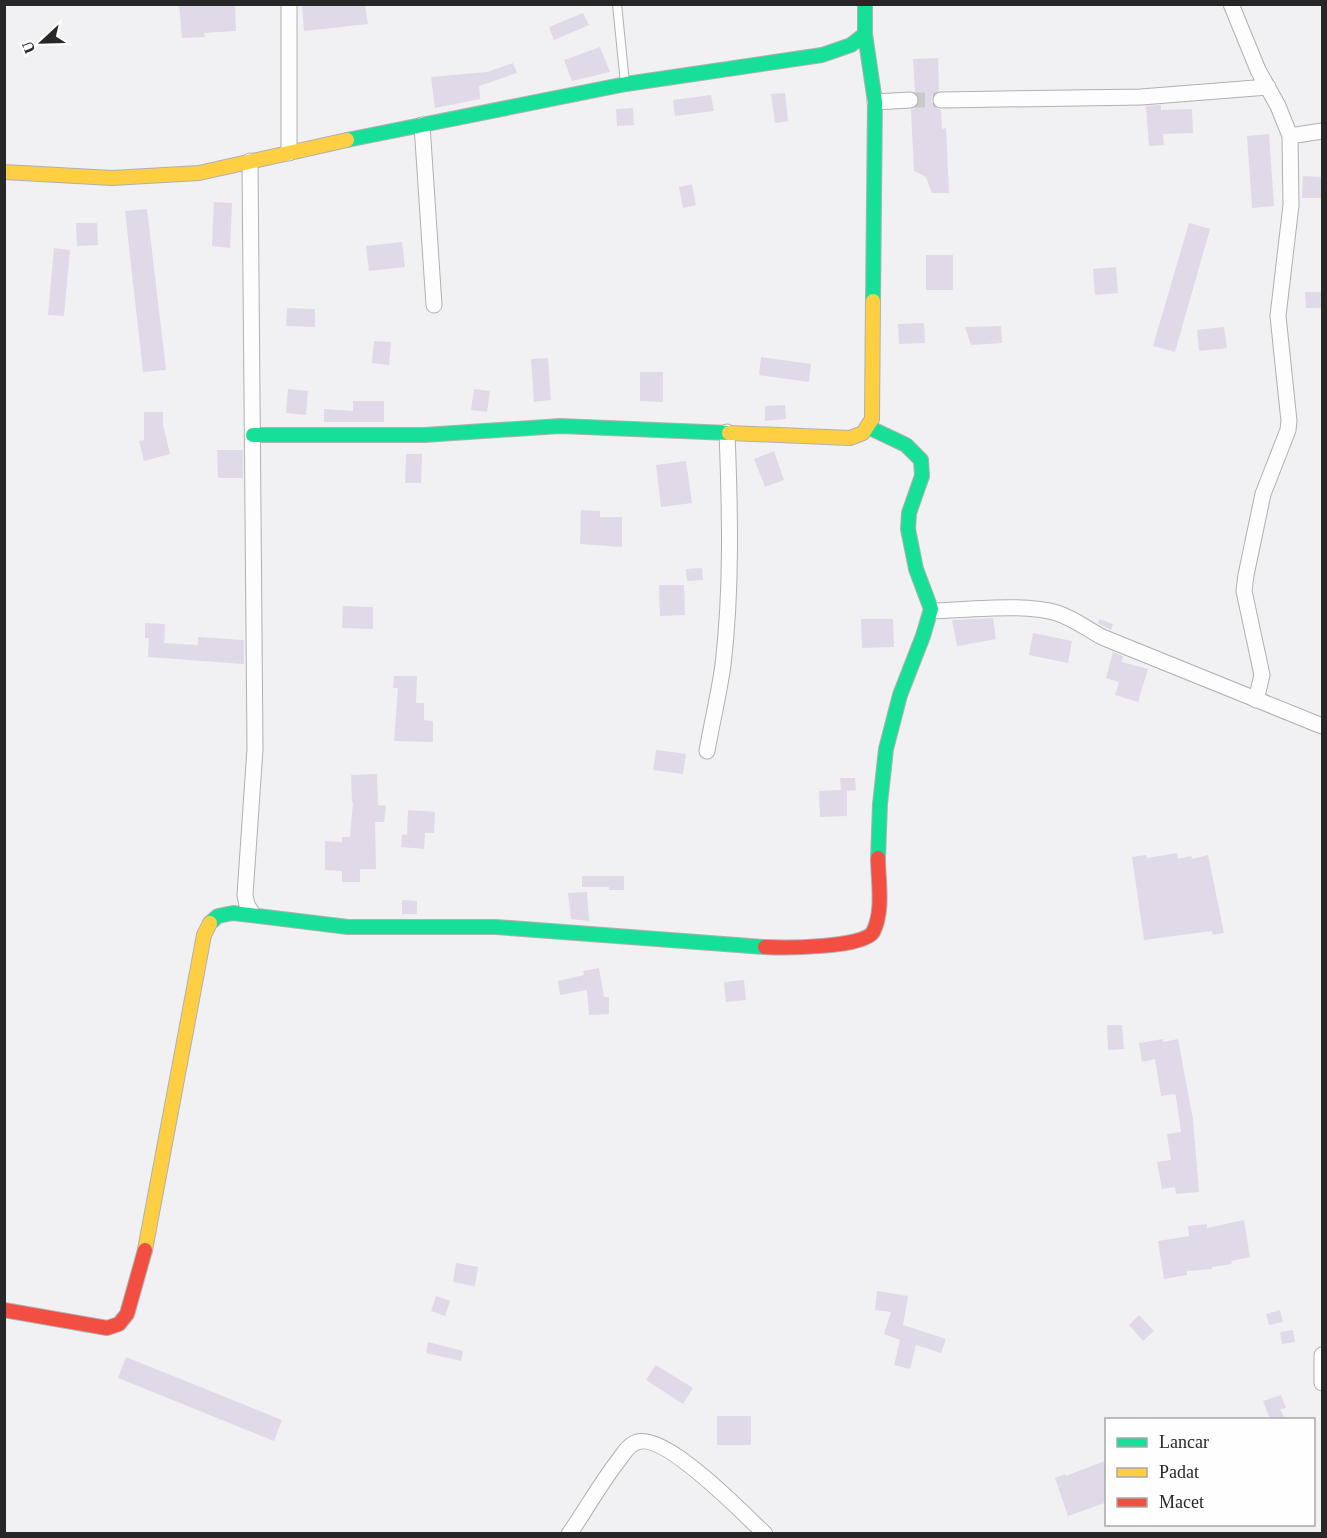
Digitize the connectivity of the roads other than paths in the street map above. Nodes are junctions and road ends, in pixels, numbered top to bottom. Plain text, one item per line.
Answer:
1 (289, 4) edge
2 (616, 4) edge
3 (865, 4) edge
4 (1231, 4) edge
5 (865, 34) junction
6 (626, 84) junction
7 (1268, 87) junction
8 (910, 100) tunnel mouth
9 (941, 100) tunnel mouth
10 (875, 102) junction
11 (423, 125) junction
12 (1323, 131) edge
13 (1290, 136) junction
14 (289, 153) junction
15 (250, 161) junction
16 (4, 172) edge
17 (434, 305) dead end
18 (868, 427) junction
19 (727, 432) junction
20 (253, 435) junction
21 (932, 611) junction
22 (1256, 700) junction
23 (1323, 726) edge
24 (707, 751) dead end
25 (253, 914) junction
26 (4, 1310) edge
27 (1323, 1354) edge
28 (1323, 1383) edge
29 (568, 1533) edge
30 (765, 1533) edge

1 - 14 street
2 - 6 lane
3 - 5 street
4 - 7 street
5 - 6 street
5 - 10 street
6 - 11 street
7 - 9 street
7 - 13 street
8 - 10 street
10 - 18 street
11 - 14 street
11 - 17 street
12 - 13 street
13 - 22 street
14 - 15 street
15 - 16 street
15 - 20 street
18 - 19 street
18 - 21 street
19 - 20 street
19 - 24 street
20 - 25 street
21 - 22 street
21 - 25 street
22 - 23 street
25 - 26 street
27 - 28 street
29 - 30 street

